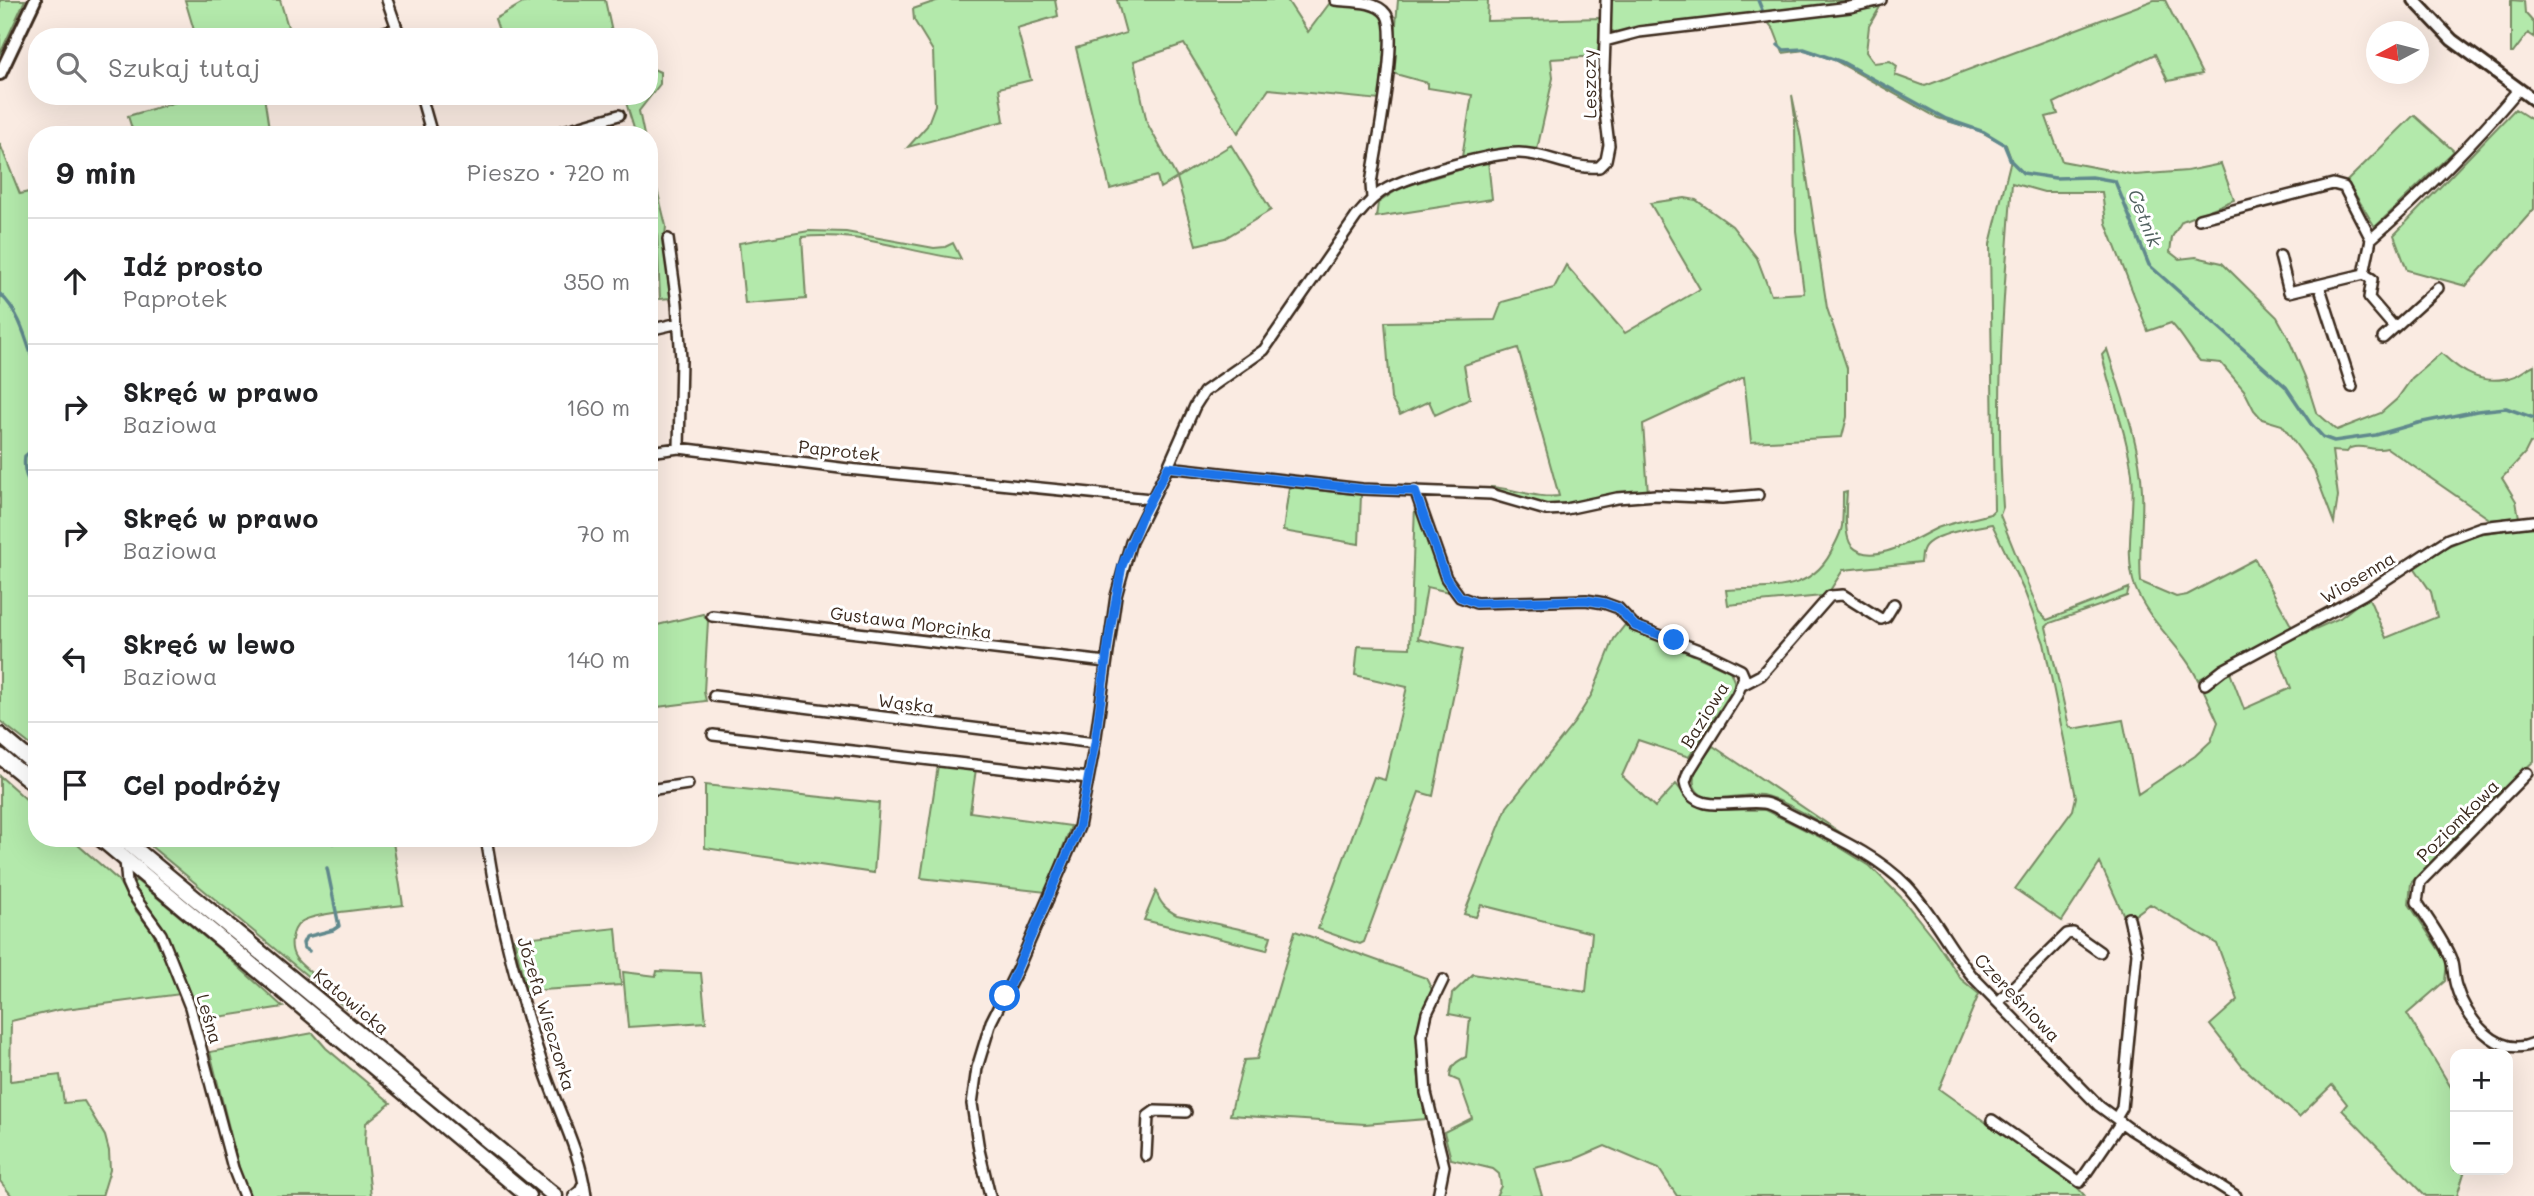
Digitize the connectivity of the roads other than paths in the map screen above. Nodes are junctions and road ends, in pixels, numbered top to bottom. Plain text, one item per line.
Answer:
1 (35, 0) edge
2 (387, 0) edge
3 (1335, 0) edge
4 (1606, 0) edge
5 (1881, 0) edge
6 (2414, 0) edge
7 (396, 28) edge
8 (1605, 41) junction
9 (0, 74) edge
10 (2519, 89) junction
11 (2534, 100) edge
12 (424, 105) edge
13 (619, 116) dead end
14 (429, 126) edge
15 (583, 126) edge
16 (1372, 198) junction
17 (2199, 219) dead end
18 (668, 239) dead end
19 (2371, 239) junction
20 (2280, 256) dead end
21 (2364, 274) junction
22 (2319, 285) junction
23 (2438, 288) dead end
24 (679, 323) junction
25 (2394, 327) junction
26 (658, 328) edge
27 (2382, 338) dead end
28 (2352, 387) dead end
29 (679, 448) junction
30 (658, 451) edge
31 (1168, 467) junction
32 (1415, 491) junction
33 (1758, 495) dead end
34 (1151, 499) junction
35 (2534, 521) edge
36 (1894, 604) dead end
37 (712, 616) dead end
38 (1106, 662) junction
39 (2205, 684) dead end
40 (1742, 685) junction
41 (714, 696) dead end
42 (713, 734) dead end
43 (0, 735) edge
44 (1095, 743) junction
45 (0, 756) edge
46 (28, 758) edge
47 (2527, 773) dead end
48 (1088, 778) junction
49 (28, 779) edge
50 (688, 784) dead end
51 (658, 789) edge
52 (1706, 805) joint
53 (110, 847) edge
54 (133, 847) edge
55 (488, 847) edge
56 (125, 860) junction
57 (2129, 918) dead end
58 (2100, 952) dead end
59 (1443, 980) dead end
60 (1998, 1002) junction
61 (2534, 1043) edge
62 (1186, 1112) dead end
63 (1992, 1120) dead end
64 (2119, 1120) junction
65 (1146, 1156) dead end
66 (584, 1181) junction
67 (551, 1193) edge
68 (244, 1196) edge
69 (528, 1196) edge
70 (562, 1196) edge
71 (574, 1196) edge
72 (586, 1196) edge
73 (990, 1196) edge
74 (1438, 1196) edge
75 (2236, 1196) edge

1 - 9 street
2 - 7 street
3 - 16 street
4 - 8 street
5 - 8 street, Leszczy
6 - 10 street
8 - 16 street, Leszczy
10 - 11 street
10 - 19 street
12 - 14 street
13 - 15 street
16 - 31 street, Leszczy
17 - 19 street
18 - 24 street
19 - 21 street
20 - 22 street
21 - 22 street
21 - 25 street
22 - 28 street
23 - 25 street
24 - 26 street
24 - 29 street
25 - 27 street
29 - 30 street, Paprotek
29 - 34 street, Paprotek
31 - 32 street
31 - 34 street
32 - 33 street
32 - 40 street, Baziowa
34 - 38 street
35 - 39 street, Wiosenna
36 - 40 street
37 - 38 street, Gustawa Morcinka
38 - 44 street
40 - 52 street, Baziowa
41 - 44 street, Wąska
42 - 48 street
43 - 46 main road
44 - 48 street
45 - 49 main road
47 - 61 street, Poziomkowa
48 - 73 street
50 - 51 street
52 - 60 street, Czereśniowa
53 - 56 main road, Katowicka
54 - 67 main road, Katowicka
55 - 66 street, Józefa Wieczorka
56 - 68 street, Leśna
56 - 69 main road, Katowicka
57 - 64 street
58 - 60 street
59 - 74 street
60 - 64 street, Czereśniowa
62 - 65 street
63 - 64 street
64 - 75 street, Czereśniowa
66 - 71 street
66 - 72 street, Józefa Wieczorka
67 - 70 street

